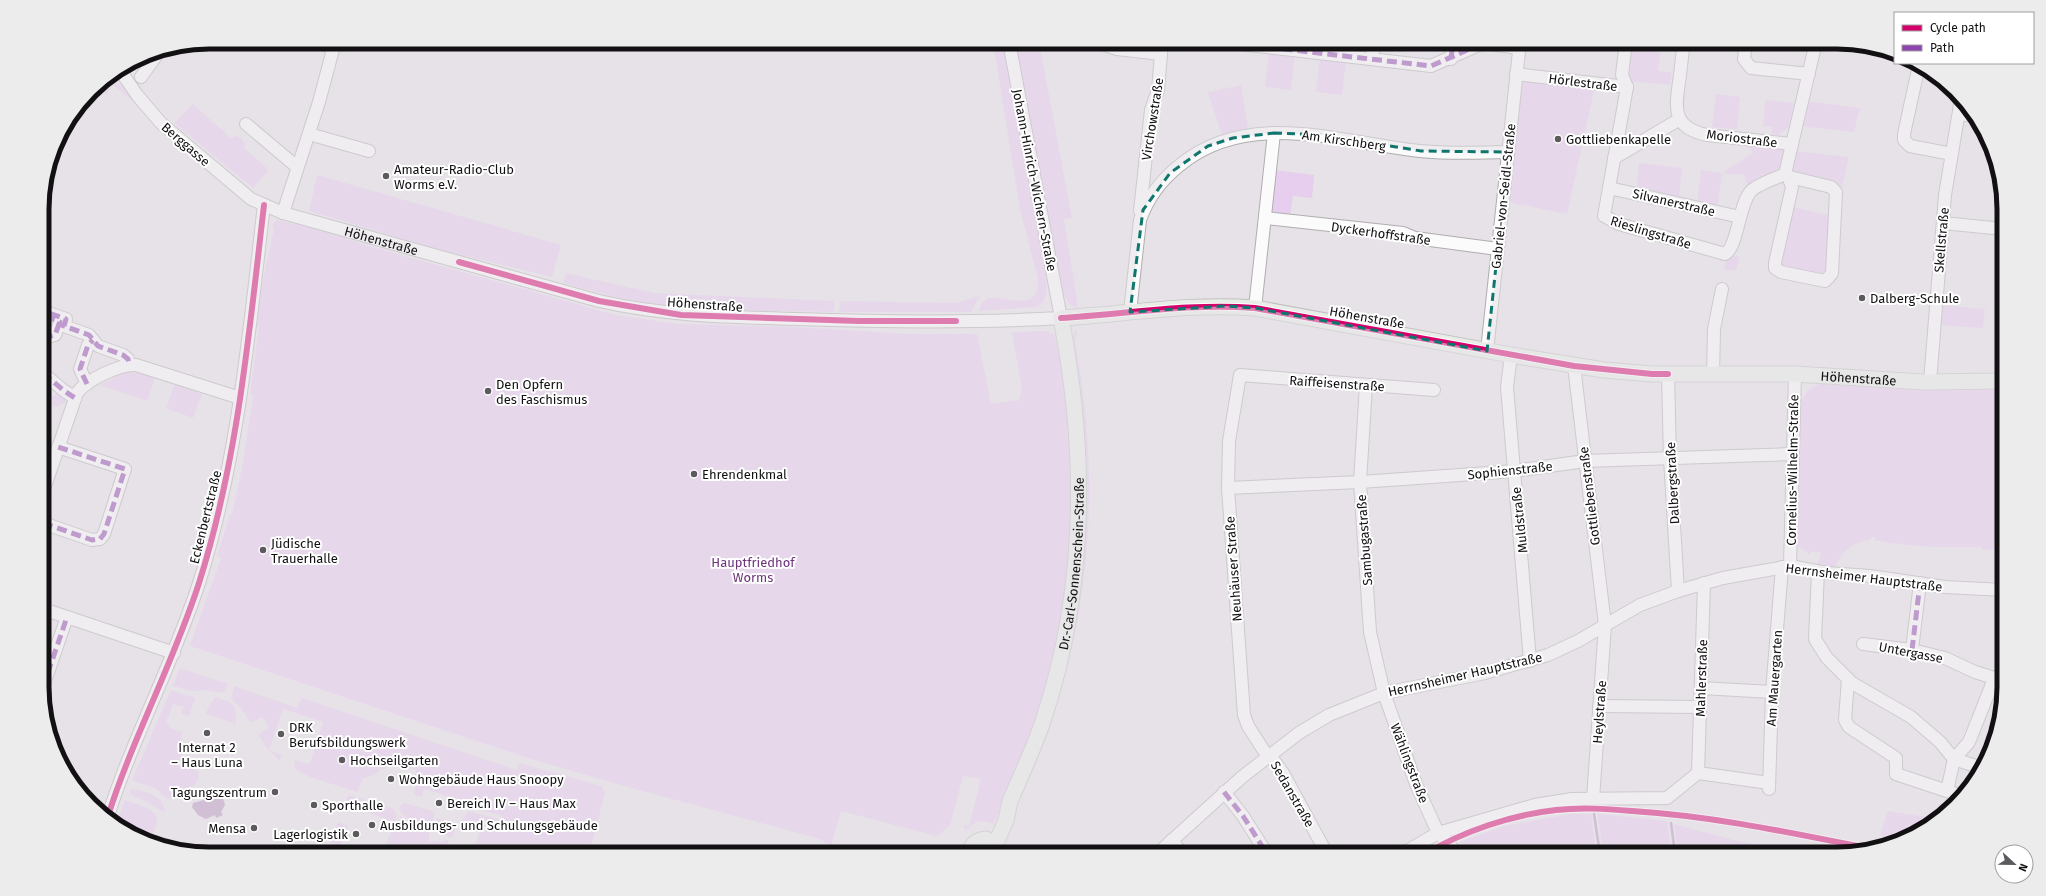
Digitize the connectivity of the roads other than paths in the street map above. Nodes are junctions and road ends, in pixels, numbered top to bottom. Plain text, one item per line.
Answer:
1 (333, 49) edge
2 (1011, 49) edge
3 (1162, 49) edge
4 (1323, 49) edge
5 (1373, 49) edge
6 (1452, 49) edge
7 (1471, 49) edge
8 (1519, 49) edge
9 (1625, 49) edge
10 (1683, 49) edge
11 (1745, 49) edge
12 (1814, 49) edge
13 (155, 58) edge
14 (1372, 59) junction
15 (1451, 59) junction
16 (1918, 71) edge
17 (123, 74) edge
18 (1516, 74) junction
19 (1809, 74) junction
20 (141, 77) dead end
21 (1627, 87) junction
22 (1960, 106) edge
23 (1959, 114) junction
24 (1967, 115) edge
25 (1680, 120) junction
26 (246, 124) dead end
27 (1274, 133) junction
28 (309, 134) junction
29 (1792, 144) junction
30 (369, 151) dead end
31 (1508, 152) junction
32 (1952, 154) junction
33 (1614, 158) junction
34 (297, 167) junction
35 (1787, 175) junction
36 (1609, 188) junction
37 (264, 205) junction
38 (283, 213) junction
39 (1740, 217) junction
40 (1265, 218) junction
41 (1140, 220) junction
42 (1943, 223) junction
43 (1997, 228) edge
44 (1498, 249) junction
45 (1722, 289) dead end
46 (1255, 308) junction
47 (1130, 312) junction
48 (49, 313) edge
49 (49, 318) edge
50 (1061, 318) junction
51 (62, 325) junction
52 (49, 336) edge
53 (93, 340) junction
54 (1487, 351) junction
55 (1512, 355) junction
56 (129, 364) junction
57 (1574, 366) junction
58 (1668, 374) junction
59 (1795, 374) junction
60 (1240, 375) joint
61 (1713, 375) junction
62 (49, 378) edge
63 (1997, 381) edge
64 (1930, 382) junction
65 (87, 384) junction
66 (1366, 385) junction
67 (1434, 390) dead end
68 (75, 398) junction
69 (240, 398) junction
70 (58, 447) junction
71 (1792, 454) junction
72 (1670, 459) junction
73 (1585, 462) junction
74 (1514, 471) junction
75 (49, 474) edge
76 (1360, 482) junction
77 (1228, 488) junction
78 (49, 525) edge
79 (1786, 566) junction
80 (1818, 572) junction
81 (1920, 583) junction
82 (1704, 584) junction
83 (1997, 590) edge
84 (1678, 591) junction
85 (49, 611) edge
86 (67, 617) junction
87 (1605, 625) junction
88 (1863, 644) dead end
89 (1912, 650) junction
90 (174, 653) junction
91 (1530, 661) junction
92 (49, 670) edge
93 (1997, 679) edge
94 (1848, 680) junction
95 (1997, 684) edge
96 (1701, 688) junction
97 (1384, 692) junction
98 (1772, 692) junction
99 (1599, 706) junction
100 (1700, 707) junction
101 (1269, 756) junction
102 (1954, 759) junction
103 (1976, 766) edge
104 (1698, 773) junction
105 (1947, 791) junction
106 (1224, 792) junction
107 (1956, 794) edge
108 (1593, 799) junction
109 (109, 812) edge
110 (1438, 833) junction
111 (1172, 840) junction
112 (993, 846) edge
113 (971, 847) edge
114 (1164, 847) edge
115 (1177, 847) edge
116 (1263, 847) edge
117 (1323, 847) edge
118 (1414, 847) edge
119 (1451, 847) edge

1 - 28 street
2 - 50 street, Johann-Hinrich-Wichern-Straße
3 - 41 street, Virchowstraße
4 - 14 street
5 - 14 street
6 - 15 street
7 - 15 street
8 - 18 street, Gabriel-von-Seidl-Straße
9 - 21 street, Hörlestraße
10 - 25 street
11 - 19 street
12 - 19 street
13 - 20 street
14 - 15 street
16 - 32 street
17 - 37 street, Berggasse
18 - 21 street, Hörlestraße
18 - 31 street, Gabriel-von-Seidl-Straße
19 - 29 street
21 - 33 street, Rieslingstraße
22 - 23 street, Skellstraße
23 - 24 street
23 - 32 street, Skellstraße
25 - 29 street, Moriostraße
25 - 33 street
26 - 34 street
27 - 31 street, Am Kirschberg
27 - 40 street
27 - 41 street, Am Kirschberg
28 - 30 street
28 - 34 street
29 - 35 street
31 - 44 street, Gabriel-von-Seidl-Straße
32 - 42 street, Skellstraße
33 - 36 street, Rieslingstraße
34 - 38 street
35 - 35 street
35 - 39 street
36 - 39 street, Silvanerstraße
36 - 39 street, Rieslingstraße
37 - 38 street, Höhenstraße
37 - 69 street, Eckenbertstraße
38 - 50 street, Höhenstraße
40 - 44 street, Dyckerhoffstraße
40 - 46 street
41 - 47 street, Am Kirschberg
42 - 43 street
42 - 64 street, Skellstraße
44 - 54 street, Gabriel-von-Seidl-Straße
45 - 61 street
46 - 47 main road, Höhenstraße
46 - 54 main road, Höhenstraße
47 - 50 main road, Höhenstraße
48 - 51 street
49 - 51 street
50 - 112 main road, Dr.-Carl-Sonnenschein-Straße
51 - 52 street
51 - 53 street
53 - 56 street
53 - 65 street
54 - 55 main road, Höhenstraße
55 - 57 main road, Höhenstraße
55 - 74 street, Muldstraße
56 - 65 street
56 - 69 street
57 - 58 main road, Höhenstraße
57 - 73 street, Gottliebenstraße
58 - 61 main road, Höhenstraße
58 - 72 street, Dalbergstraße
59 - 61 main road, Höhenstraße
59 - 64 main road, Höhenstraße
59 - 71 street, Cornelius-Wilhelm-Straße
60 - 66 street, Raiffeisenstraße
60 - 77 street, Neuhäuser Straße
62 - 68 street
63 - 64 main road, Höhenstraße
65 - 68 street
66 - 67 street, Raiffeisenstraße
66 - 76 street, Sambugastraße
68 - 70 street
69 - 90 street, Eckenbertstraße
70 - 75 street
70 - 78 street
71 - 72 street, Sophienstraße
71 - 79 street, Cornelius-Wilhelm-Straße
72 - 73 street, Sophienstraße
72 - 84 street, Dalbergstraße
73 - 74 street, Sophienstraße
73 - 87 street, Gottliebenstraße
74 - 76 street, Sophienstraße
74 - 91 street, Muldstraße
76 - 77 street, Sophienstraße
76 - 97 street, Sambugastraße
77 - 101 street, Neuhäuser Straße
79 - 80 street, Herrnsheimer Hauptstraße
79 - 82 street, Herrnsheimer Hauptstraße
79 - 98 street, Am Mauergarten
80 - 81 street, Herrnsheimer Hauptstraße
80 - 94 street
81 - 83 street, Herrnsheimer Hauptstraße
81 - 89 street
82 - 84 street, Herrnsheimer Hauptstraße
82 - 96 street, Mahlerstraße
84 - 87 street, Herrnsheimer Hauptstraße
85 - 86 street
86 - 90 street
86 - 92 street
87 - 91 street, Herrnsheimer Hauptstraße
87 - 99 street, Heylstraße
88 - 89 street, Untergasse
89 - 93 street, Untergasse
90 - 109 street, Eckenbertstraße
91 - 97 street, Herrnsheimer Hauptstraße
94 - 102 street
94 - 105 street
95 - 102 street
96 - 98 street
96 - 100 street, Mahlerstraße
97 - 101 street, Herrnsheimer Hauptstraße
97 - 110 street, Wählingstraße
98 - 104 street, Am Mauergarten
99 - 100 street
99 - 108 street, Heylstraße
100 - 104 street, Mahlerstraße
101 - 106 street, Herrnsheimer Hauptstraße
101 - 117 street, Sedanstraße
102 - 103 street
102 - 105 street
104 - 108 street
105 - 107 street
106 - 111 street, Herrnsheimer Hauptstraße
106 - 116 street
108 - 110 street
110 - 118 street
110 - 119 street, Wählingstraße
111 - 114 street, Herrnsheimer Hauptstraße
111 - 115 street
112 - 113 main road

